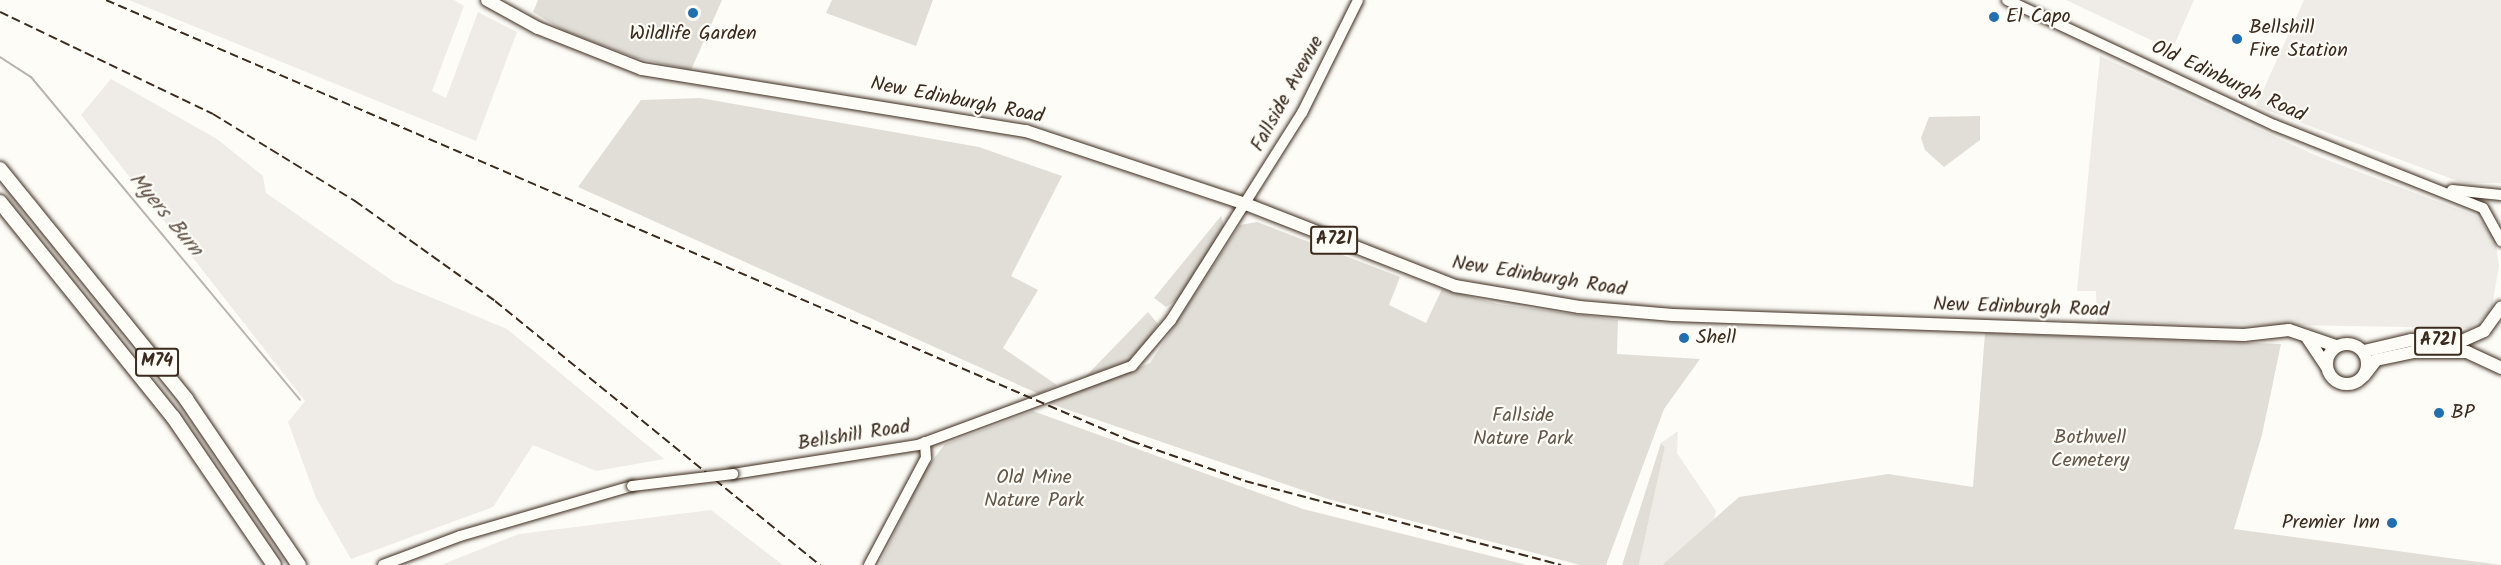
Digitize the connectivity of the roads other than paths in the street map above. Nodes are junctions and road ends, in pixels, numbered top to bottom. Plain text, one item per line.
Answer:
1 (487, 0) edge
2 (1358, 0) edge
3 (2007, 0) edge
4 (0, 169) edge
5 (2437, 187) junction
6 (2501, 195) edge
7 (0, 202) edge
8 (1246, 204) junction
9 (2501, 242) edge
10 (2501, 308) edge
11 (2306, 336) junction
12 (2336, 346) junction
13 (2364, 351) junction
14 (2326, 366) junction
15 (2501, 368) edge
16 (2364, 376) junction
17 (925, 442) junction
18 (274, 565) edge
19 (299, 565) edge
20 (383, 565) edge
21 (868, 565) edge

1 - 8 main road, New Edinburgh Road / A721
2 - 8 main road, Fallside Avenue
3 - 5 main road, Old Edinburgh Road
4 - 19 highway, M74
5 - 6 main road, Old Edinburgh Road
5 - 9 main road, Old Edinburgh Road
7 - 18 highway, M74
8 - 11 main road, New Edinburgh Road / A721
8 - 17 main road, Bellshill Road
10 - 13 main road, New Edinburgh Road / A721
11 - 12 main road, New Edinburgh Road / A721
11 - 14 main road
12 - 13 main road, New Edinburgh Road
12 - 14 main road
13 - 16 main road
14 - 16 main road
15 - 16 main road, A721
17 - 20 main road, Bellshill Road, bridge
17 - 21 main road

